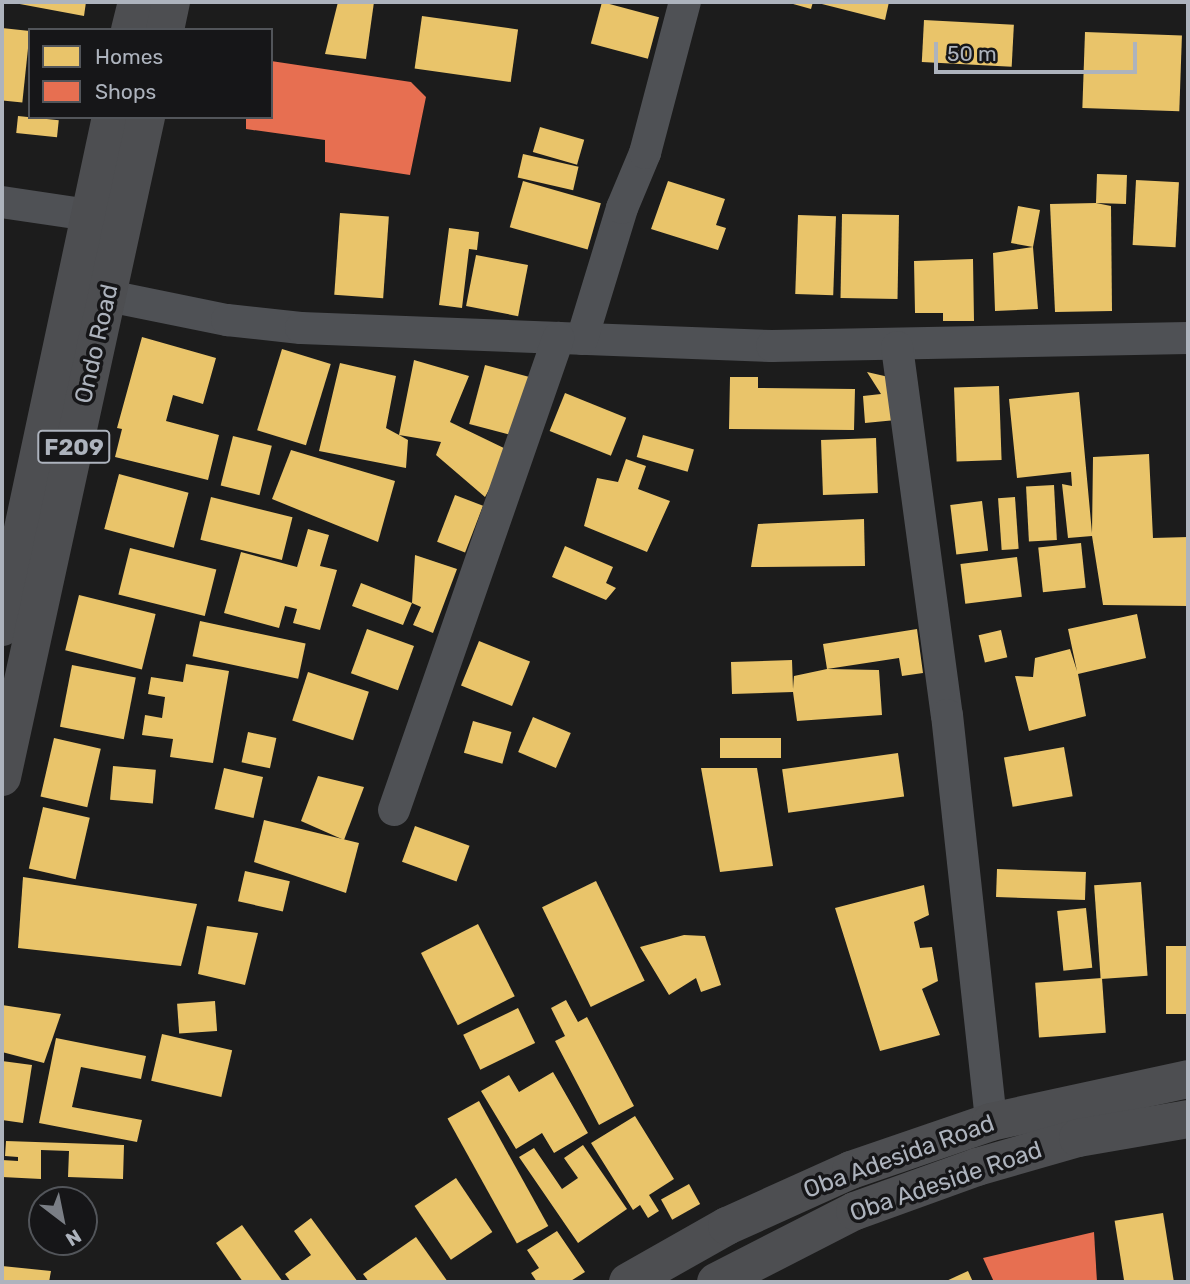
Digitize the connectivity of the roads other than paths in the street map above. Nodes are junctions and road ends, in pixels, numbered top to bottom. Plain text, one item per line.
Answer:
1 (137, 2) edge
2 (171, 2) edge
3 (685, 2) edge
4 (131, 28) edge
5 (165, 28) edge
6 (111, 119) edge
7 (145, 119) edge
8 (2, 202) edge
9 (89, 215) junction
10 (91, 293) junction
11 (1188, 338) edge
12 (570, 339) junction
13 (897, 347) junction
14 (2, 627) edge
15 (2, 776) edge
16 (394, 810) dead end
17 (1188, 1079) edge
18 (1188, 1119) edge
19 (990, 1122) junction
20 (628, 1282) edge
21 (716, 1282) edge

1 - 4 main road
2 - 5 main road
3 - 12 street
6 - 9 main road, Ondo Road / F209
7 - 10 main road, Ondo Road / F209
8 - 9 street
9 - 10 main road, Ondo Road / F209
10 - 12 street
10 - 14 main road, Ondo Road / F209
10 - 15 main road, Ondo Road / F209
11 - 13 street
12 - 13 street
12 - 16 street
13 - 19 street
17 - 19 main road, Oba Adesida Road
18 - 21 main road, Oba Adeside Road
19 - 20 main road, Oba Adesida Road

